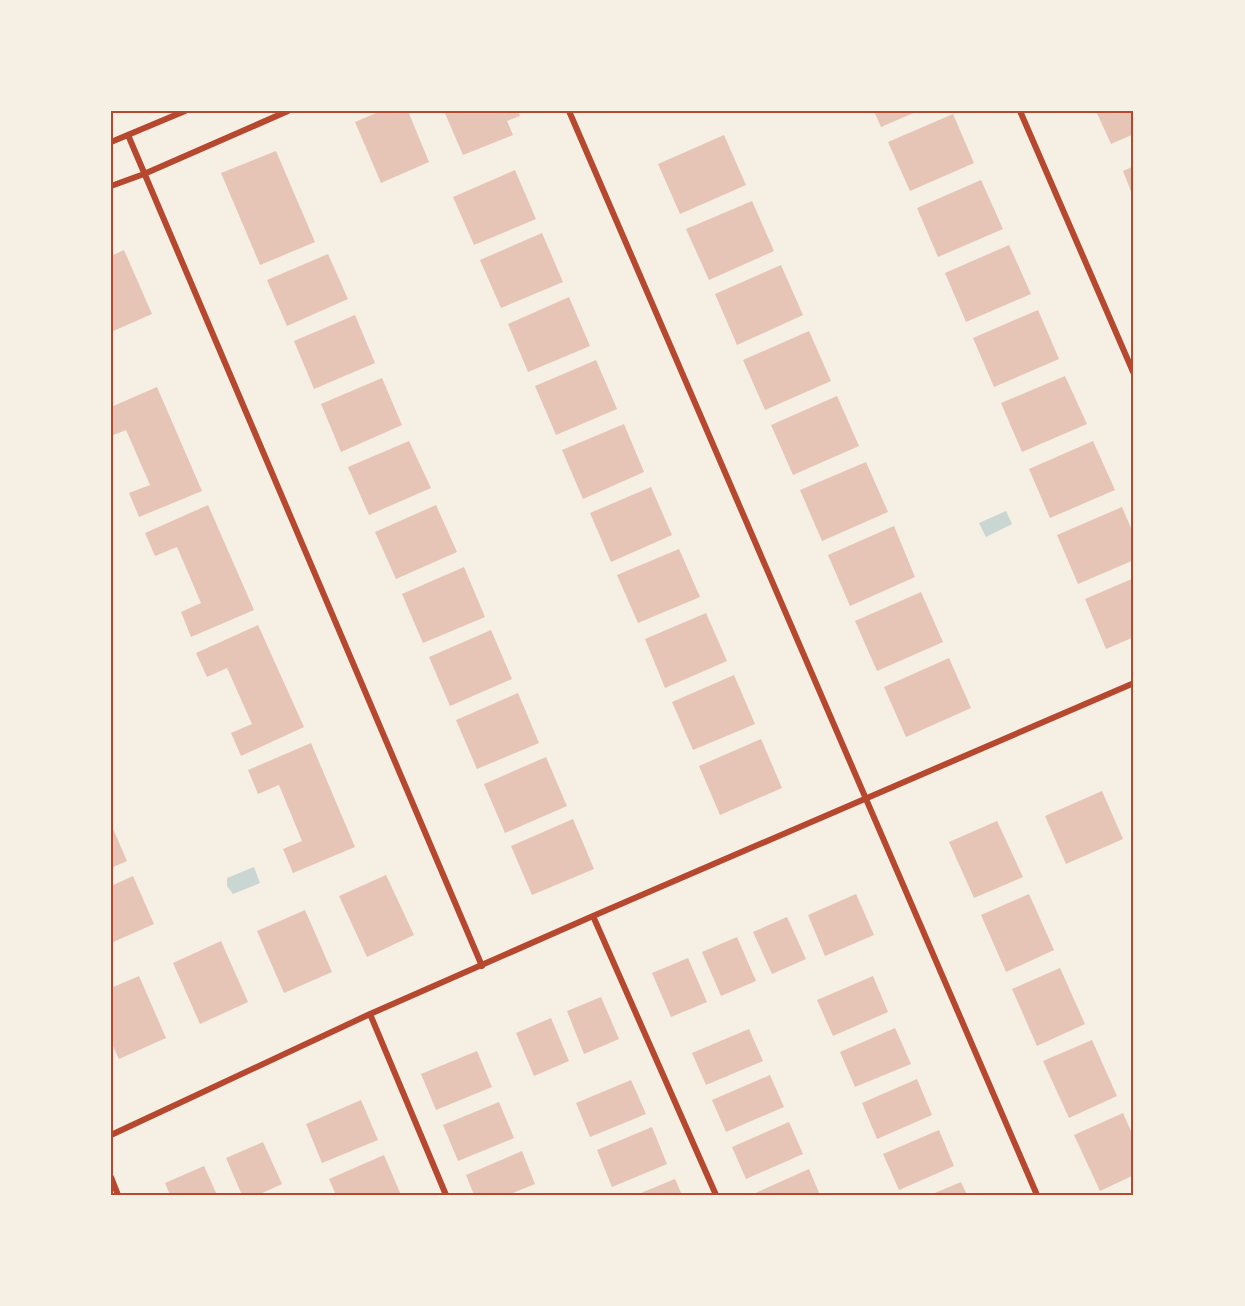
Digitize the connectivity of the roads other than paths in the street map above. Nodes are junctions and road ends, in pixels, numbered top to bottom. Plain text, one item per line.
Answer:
1 (185, 111) edge
2 (288, 111) edge
3 (569, 111) edge
4 (1020, 111) edge
5 (128, 135) junction
6 (111, 142) edge
7 (144, 174) junction
8 (111, 186) edge
9 (1134, 374) edge
10 (1134, 683) edge
11 (866, 799) junction
12 (593, 916) junction
13 (482, 966) junction
14 (370, 1014) junction
15 (111, 1135) edge
16 (111, 1177) edge
17 (118, 1195) edge
18 (446, 1195) edge
19 (716, 1195) edge
20 (1037, 1195) edge

1 - 5 street
2 - 7 street
3 - 11 street
4 - 9 street
5 - 6 street
5 - 7 street
7 - 8 street
7 - 13 street
10 - 11 street
11 - 12 street
11 - 20 street
12 - 13 street
12 - 19 street
13 - 14 street
14 - 15 street
14 - 18 street
16 - 17 street

